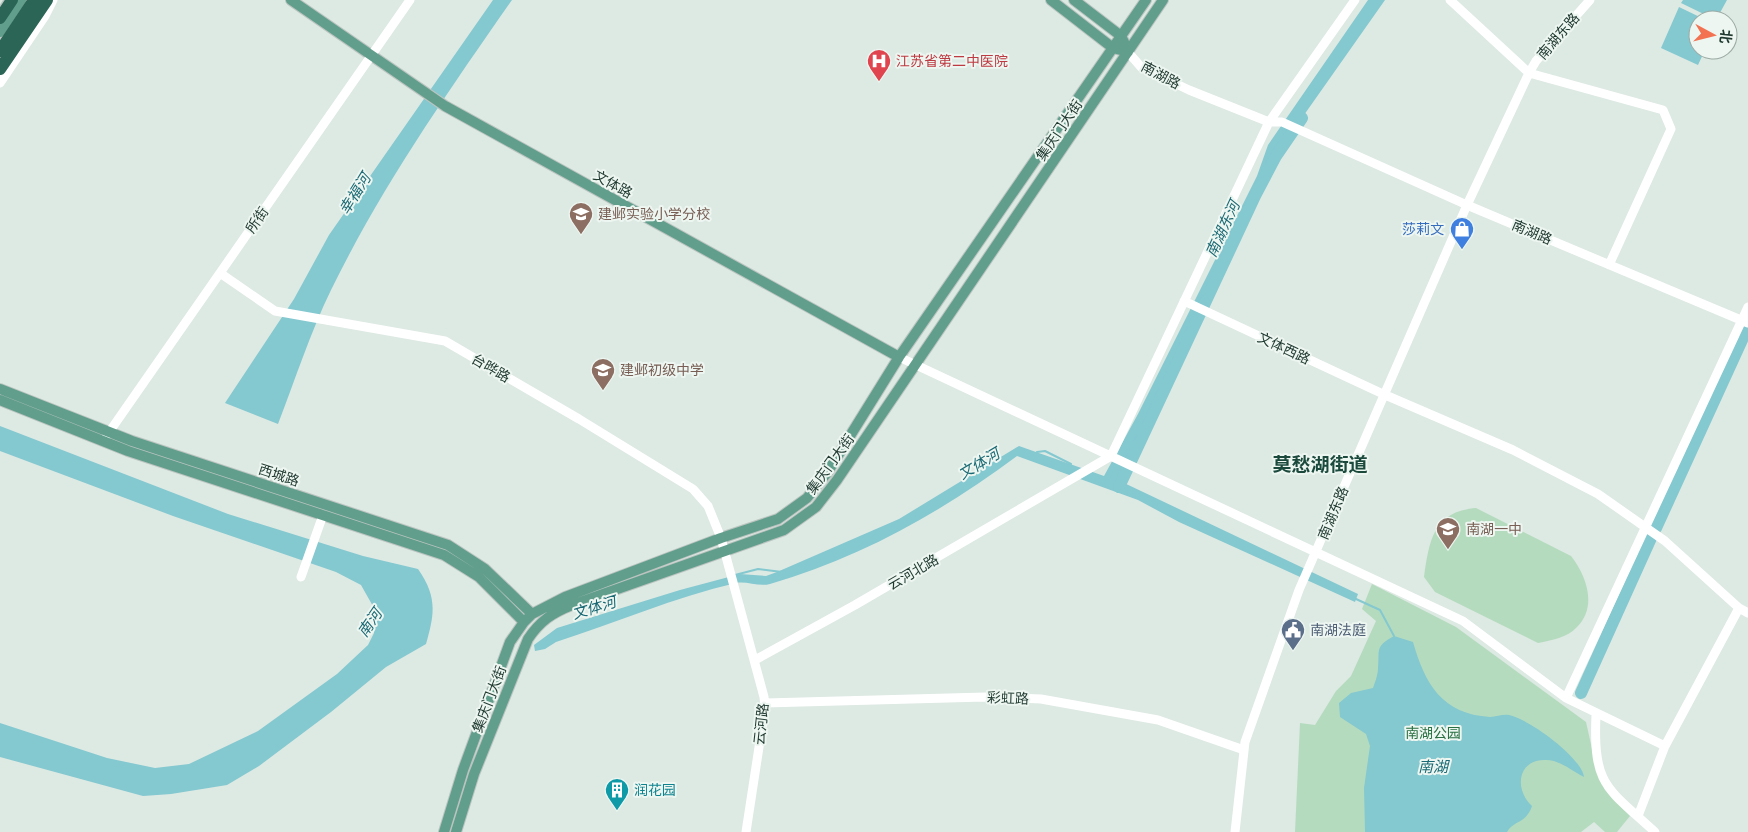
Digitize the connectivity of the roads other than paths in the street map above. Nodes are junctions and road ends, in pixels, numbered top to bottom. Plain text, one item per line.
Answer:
1 (3, 0) edge
2 (12, 0) edge
3 (21, 0) edge
4 (32, 0) edge
5 (47, 0) edge
6 (53, 0) edge
7 (292, 0) edge
8 (410, 0) edge
9 (1051, 0) edge
10 (1074, 0) edge
11 (1146, 0) edge
12 (1163, 0) edge
13 (1354, 0) edge
14 (1450, 0) edge
15 (1590, 0) edge
16 (0, 5) edge
17 (0, 18) edge
18 (0, 32) edge
19 (1121, 36) junction
20 (0, 45) edge
21 (1113, 48) junction
22 (0, 51) edge
23 (1128, 52) junction
24 (371, 57) junction
25 (0, 69) edge
26 (1529, 73) junction
27 (0, 82) edge
28 (1269, 122) junction
29 (1467, 205) junction
30 (1609, 265) junction
31 (220, 273) junction
32 (1188, 303) junction
33 (1748, 307) edge
34 (1745, 322) edge
35 (899, 357) junction
36 (916, 365) junction
37 (0, 389) edge
38 (1383, 394) junction
39 (0, 400) edge
40 (106, 436) junction
41 (1113, 456) junction
42 (323, 514) junction
43 (1646, 528) junction
44 (721, 538) junction
45 (725, 549) junction
46 (1316, 551) junction
47 (730, 566) joint
48 (301, 577) dead end
49 (1739, 608) junction
50 (1748, 612) edge
51 (532, 614) junction
52 (524, 622) junction
53 (755, 660) junction
54 (1566, 698) junction
55 (765, 703) junction
56 (1596, 714) junction
57 (1665, 746) junction
58 (1244, 750) junction
59 (1638, 816) junction
60 (444, 832) edge
61 (456, 832) edge
62 (746, 832) edge
63 (1235, 832) edge
64 (1656, 832) edge

1 - 16 highway
2 - 17 highway
3 - 18 main road
4 - 20 main road
4 - 22 highway
5 - 25 highway
6 - 27 street
7 - 24 main road, 文体路
8 - 24 street, 所街
9 - 21 main road
10 - 19 main road
11 - 19 main road, 集庆门大街
12 - 23 main road, 集庆门大街
13 - 28 street
14 - 26 street
15 - 26 street, 南湖东路
19 - 21 main road, 集庆门大街
19 - 23 main road
21 - 23 main road
21 - 35 main road, 集庆门大街
23 - 28 street, 南湖路
23 - 36 main road, 集庆门大街
24 - 31 street, 所街
24 - 35 main road, 文体路
26 - 29 street, 南湖东路
26 - 30 street
28 - 29 street, 南湖路
28 - 32 street
29 - 30 street, 南湖路
29 - 38 street, 南湖东路
30 - 34 street, 南湖路
31 - 40 street, 所街
31 - 44 street, 台晔路
32 - 38 street, 文体西路
32 - 41 street
33 - 34 street
34 - 43 street
35 - 36 street
35 - 44 main road, 集庆门大街
36 - 41 street
36 - 45 main road, 集庆门大街
37 - 40 main road, 西城路
38 - 43 street, 文体西路
38 - 46 street, 南湖东路
39 - 40 main road, 西城路
40 - 42 main road, 西城路
40 - 51 main road, 西城路
41 - 46 street
41 - 53 street, 云河北路
42 - 48 street
42 - 52 main road, 西城路
43 - 49 street, 文体西路
43 - 54 street
44 - 45 street, 台晔路
44 - 51 main road, 集庆门大街
45 - 47 street, 台晔路
45 - 61 main road, 集庆门大街
46 - 54 street
46 - 58 street, 南湖东路
47 - 53 street, 云河路
49 - 50 street, 文体西路
49 - 57 street
51 - 52 main road, 集庆门大街
52 - 60 main road, 集庆门大街
53 - 55 street, 云河路
54 - 56 street
55 - 58 street, 彩虹路
55 - 62 street, 云河路
56 - 57 street
56 - 59 street
57 - 59 street
58 - 63 street, 南湖东路
59 - 64 street

